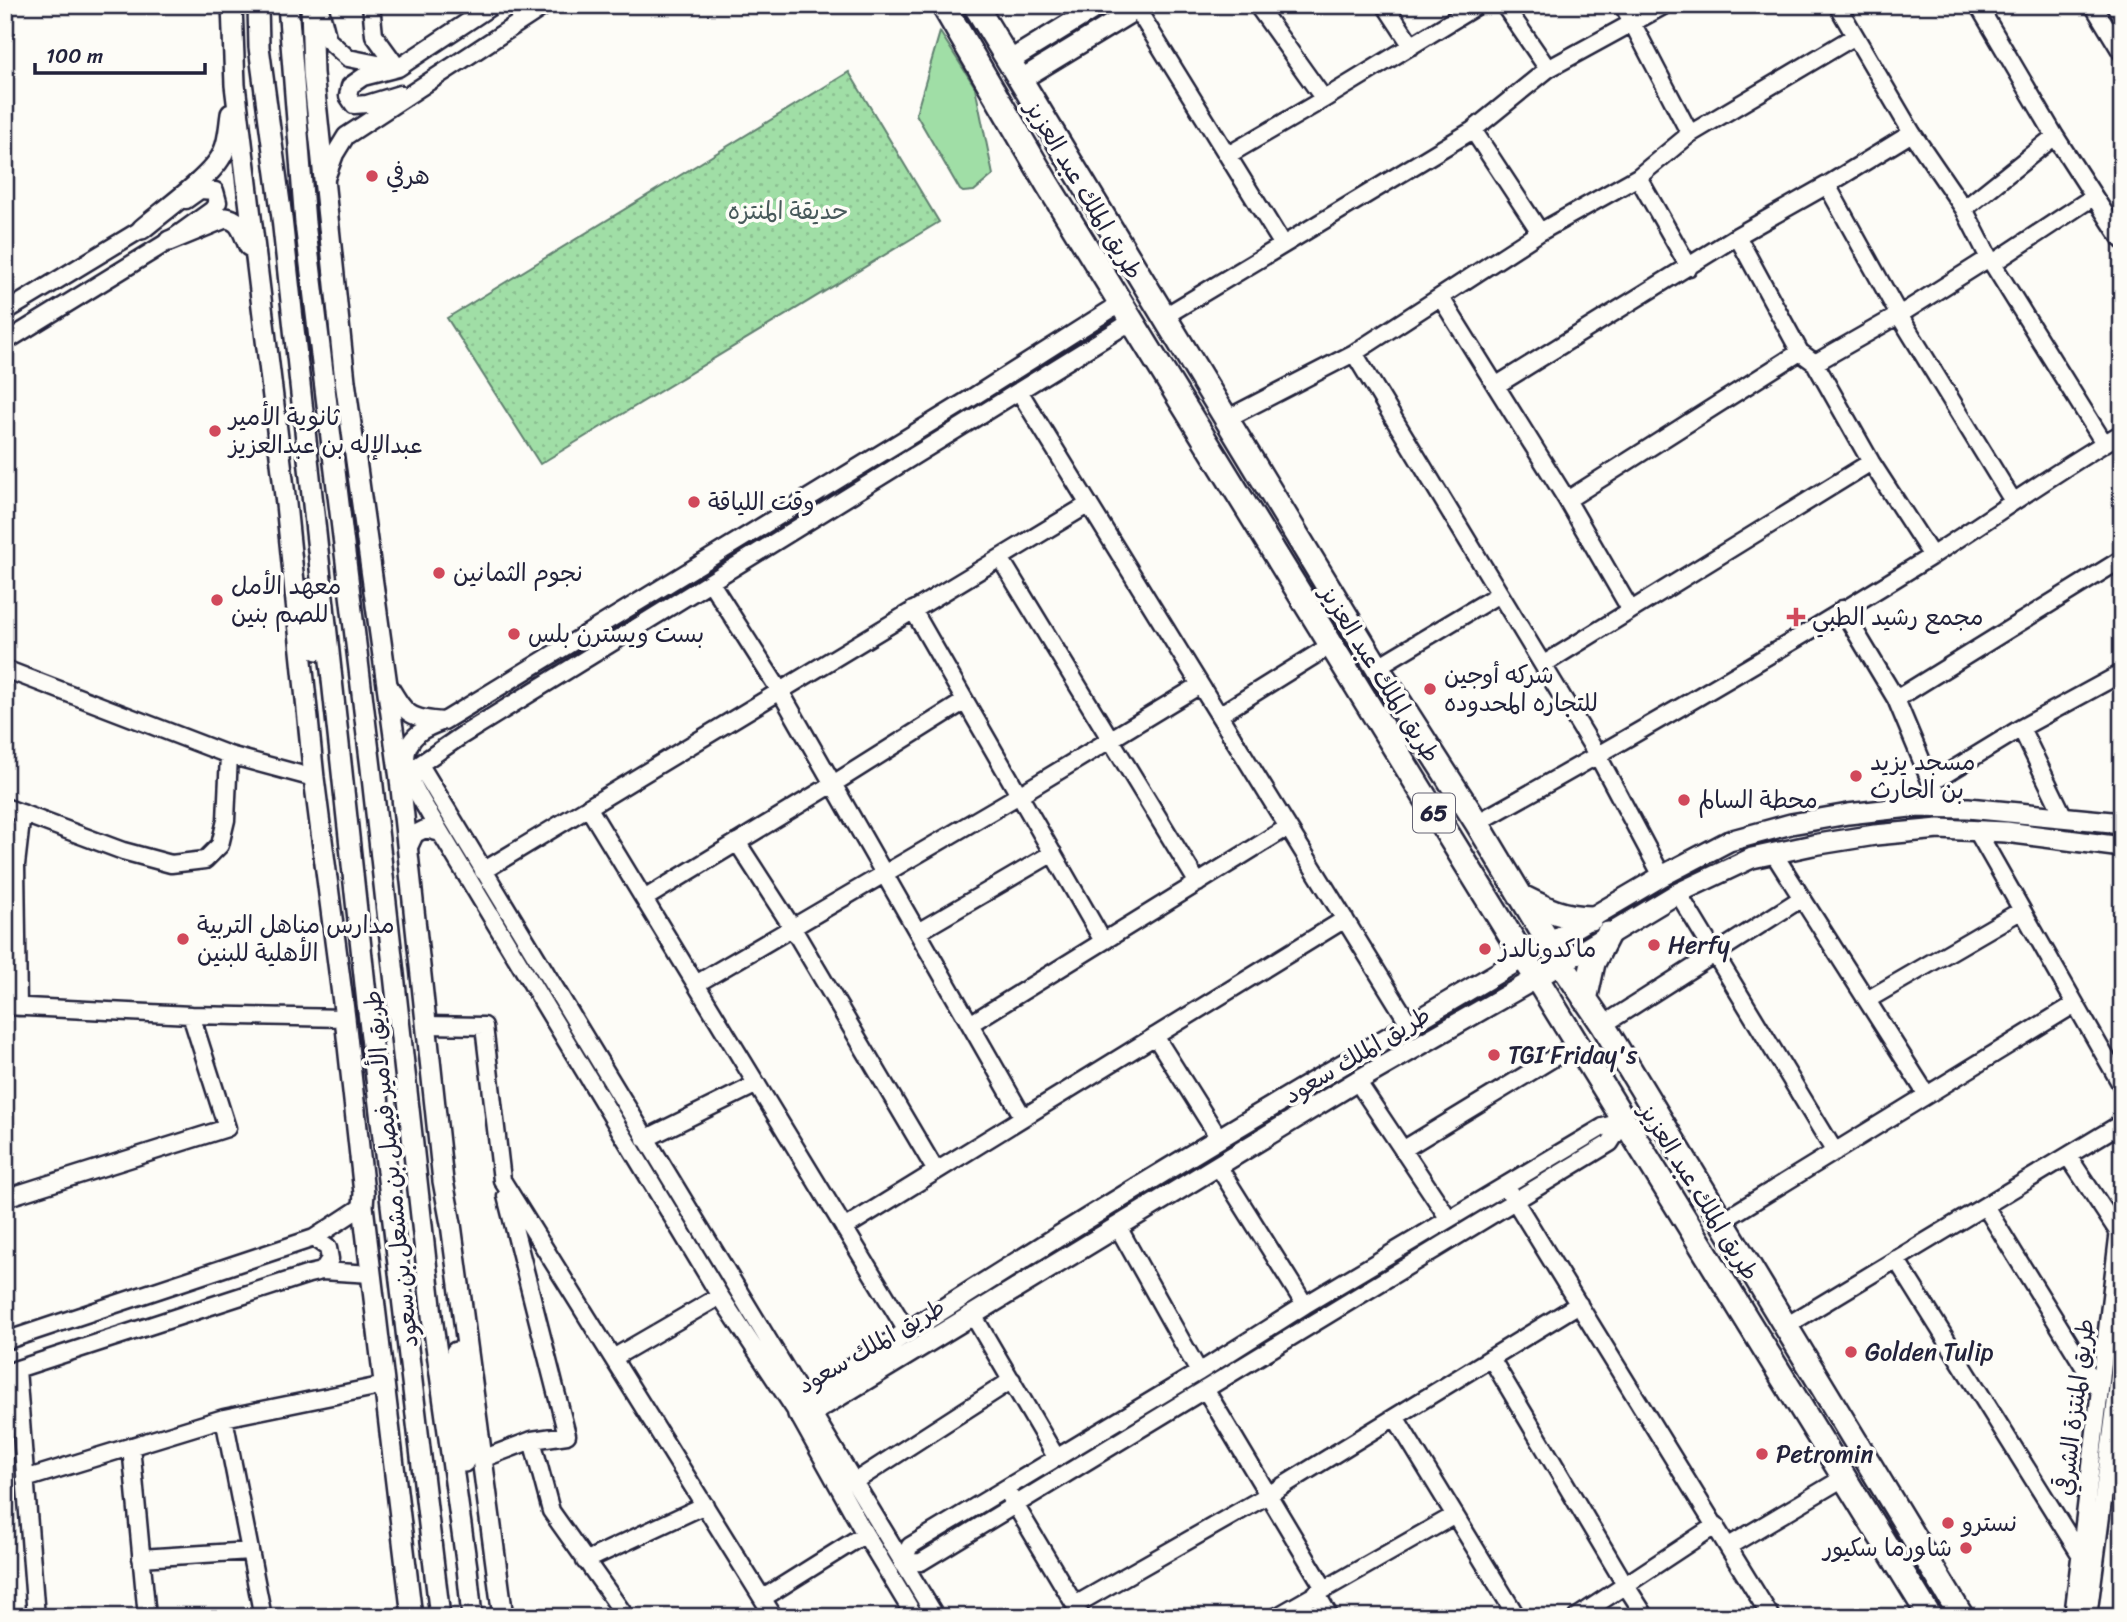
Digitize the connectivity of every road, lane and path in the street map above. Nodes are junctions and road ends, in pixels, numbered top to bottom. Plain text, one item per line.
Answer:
1 (232, 5) edge
2 (258, 5) edge
3 (288, 5) edge
4 (311, 5) edge
5 (319, 5) edge
6 (370, 5) edge
7 (493, 5) edge
8 (546, 5) edge
9 (943, 5) edge
10 (975, 5) edge
11 (1100, 5) edge
12 (1257, 5) edge
13 (1385, 5) edge
14 (1478, 5) edge
15 (1504, 5) edge
16 (1623, 5) edge
17 (1665, 5) edge
18 (1837, 5) edge
19 (1978, 5) edge
20 (2093, 5) edge
21 (1140, 7) edge
22 (1634, 23) junction
23 (1855, 36) junction
24 (1412, 46) junction
25 (2122, 53) edge
26 (398, 68) junction
27 (1548, 69) junction
28 (1014, 71) junction
29 (235, 85) junction
30 (417, 89) junction
31 (1324, 99) junction
32 (1473, 131) junction
33 (1912, 132) junction
34 (1690, 134) junction
35 (2055, 136) junction
36 (1228, 155) junction
37 (1638, 177) junction
38 (324, 183) junction
39 (1827, 185) junction
40 (2094, 198) junction
41 (1964, 209) junction
42 (142, 229) junction
43 (1540, 232) junction
44 (1737, 236) junction
45 (2122, 240) edge
46 (169, 241) junction
47 (1283, 245) junction
48 (1991, 260) junction
49 (257, 263) junction
50 (1689, 267) junction
51 (1441, 298) junction
52 (5, 312) edge
53 (338, 312) junction
54 (1126, 312) junction
55 (1899, 315) junction
56 (1165, 316) junction
57 (5, 341) edge
58 (1800, 352) junction
59 (1354, 353) junction
60 (1815, 363) junction
61 (1497, 385) junction
62 (1019, 391) junction
63 (1226, 419) junction
64 (2122, 433) edge
65 (2104, 443) junction
66 (1871, 462) junction
67 (1567, 500) junction
68 (2013, 500) junction
69 (286, 504) junction
70 (1089, 504) junction
71 (1932, 556) junction
72 (1000, 558) junction
73 (2122, 559) edge
74 (710, 583) junction
75 (1499, 594) junction
76 (1630, 609) junction
77 (1842, 609) junction
78 (913, 610) junction
79 (1331, 645) junction
80 (1544, 664) junction
81 (1377, 667) junction
82 (5, 669) edge
83 (2122, 673) edge
84 (386, 681) junction
85 (1200, 685) junction
86 (780, 691) junction
87 (1896, 699) junction
88 (965, 701) junction
89 (1219, 715) junction
90 (444, 721) junction
91 (2021, 728) junction
92 (1111, 740) junction
93 (229, 755) junction
94 (1598, 756) junction
95 (371, 768) junction
96 (409, 772) junction
97 (343, 777) junction
98 (314, 778) junction
99 (1931, 783) junction
100 (834, 784) junction
101 (1019, 795) junction
102 (5, 807) edge
103 (588, 807) junction
104 (1947, 807) junction
105 (22, 813) junction
106 (2064, 817) junction
107 (1477, 823) junction
108 (2122, 823) edge
109 (1288, 827) junction
110 (1977, 831) junction
111 (441, 833) junction
112 (737, 842) junction
113 (2122, 847) edge
114 (408, 849) junction
115 (1053, 853) junction
116 (1774, 854) junction
117 (483, 870) junction
118 (885, 874) junction
119 (11, 875) edge
120 (1662, 876) junction
121 (1198, 883) junction
122 (1678, 893) junction
123 (1521, 896) junction
124 (1802, 898) junction
125 (644, 899) junction
126 (2022, 910) junction
127 (1591, 918) junction
128 (1345, 919) junction
129 (792, 927) junction
130 (918, 932) junction
131 (1608, 934) junction
132 (1103, 941) junction
133 (1549, 943) junction
134 (1713, 954) junction
135 (1523, 957) junction
136 (1561, 963) junction
137 (1537, 978) junction
138 (696, 984) junction
139 (1585, 1000) junction
140 (1867, 1000) junction
141 (367, 1003) junction
142 (2075, 1004) junction
143 (12, 1006) edge
144 (191, 1015) junction
145 (345, 1018) junction
146 (970, 1024) junction
147 (1410, 1024) junction
148 (426, 1025) junction
149 (1603, 1025) junction
150 (1155, 1036) junction
151 (1578, 1043) junction
152 (1357, 1081) junction
153 (757, 1084) junction
154 (2122, 1086) edge
155 (1927, 1095) junction
156 (1023, 1117) junction
157 (1624, 1121) junction
158 (2122, 1123) edge
159 (1219, 1138) junction
160 (645, 1139) junction
161 (1404, 1149) junction
162 (1835, 1152) junction
163 (2068, 1156) junction
164 (1218, 1166) junction
165 (936, 1171) junction
166 (502, 1180) junction
167 (443, 1181) junction
168 (1505, 1186) junction
169 (5, 1198) edge
170 (1515, 1200) junction
171 (2122, 1204) edge
172 (363, 1206) junction
173 (1985, 1206) junction
174 (1449, 1220) junction
175 (1722, 1221) junction
176 (1118, 1227) junction
177 (844, 1228) junction
178 (2119, 1233) junction
179 (314, 1238) junction
180 (1896, 1259) junction
181 (322, 1271) junction
182 (372, 1274) junction
183 (720, 1296) junction
184 (1579, 1304) junction
185 (1305, 1305) junction
186 (973, 1315) junction
187 (1786, 1326) junction
188 (907, 1331) junction
189 (6, 1337) edge
190 (613, 1358) junction
191 (1491, 1358) junction
192 (2117, 1364) edge
193 (11, 1371) edge
194 (1199, 1373) junction
195 (1012, 1380) junction
196 (385, 1385) junction
197 (1205, 1389) junction
198 (2099, 1391) junction
199 (805, 1409) junction
200 (1395, 1417) junction
201 (223, 1418) junction
202 (533, 1440) junction
203 (131, 1446) junction
204 (1056, 1457) junction
205 (482, 1459) junction
206 (1845, 1478) junction
207 (25, 1479) junction
208 (854, 1482) junction
209 (1005, 1488) junction
210 (1268, 1494) junction
211 (705, 1505) junction
212 (1015, 1505) junction
213 (1455, 1515) junction
214 (428, 1516) junction
215 (1716, 1525) junction
216 (865, 1534) junction
217 (1729, 1546) junction
218 (250, 1551) junction
219 (2080, 1554) junction
220 (141, 1558) junction
221 (585, 1561) junction
222 (902, 1563) junction
223 (467, 1568) junction
224 (1626, 1586) junction
225 (1320, 1590) junction
226 (763, 1598) junction
227 (1079, 1611) edge
228 (36, 1617) edge
229 (147, 1617) edge
230 (263, 1617) edge
231 (412, 1617) edge
232 (440, 1617) edge
233 (472, 1617) edge
234 (503, 1617) edge
235 (626, 1617) edge
236 (774, 1617) edge
237 (915, 1617) edge
238 (936, 1617) edge
239 (1276, 1617) edge
240 (1330, 1617) edge
241 (1517, 1617) edge
242 (1577, 1617) edge
243 (1646, 1617) edge
244 (1772, 1617) edge
245 (1930, 1617) edge
246 (1962, 1617) edge
247 (2073, 1617) edge
248 (2088, 1617) edge

1 - 29 main road, طريق الأمير فيصل بن مشعل بن سعود
2 - 97 main road, طريق الأمير فيصل بن مشعل بن سعود
3 - 95 main road, طريق الأمير فيصل بن مشعل بن سعود
4 - 38 main road
5 - 26 street
6 - 26 street
7 - 26 street
8 - 30 street
9 - 54 highway, طريق الملك عبد العزيز / 65
10 - 28 highway, طريق الملك عبد العزيز / 65
11 - 28 main road
12 - 31 street
13 - 24 street
14 - 24 street
15 - 27 street
16 - 22 street
17 - 22 street
18 - 23 street
19 - 35 street
20 - 25 street
21 - 28 main road
21 - 36 street
22 - 27 street
22 - 34 street
23 - 33 street
23 - 34 street
24 - 31 street
26 - 30 street
27 - 32 street
28 - 56 highway, طريق الملك عبد العزيز / 65
29 - 42 main road
29 - 49 main road, طريق الأمير فيصل بن مشعل بن سعود
30 - 38 street
31 - 36 street
32 - 43 street
32 - 47 street
33 - 39 street
33 - 41 street
34 - 37 street
35 - 40 street
35 - 41 street
36 - 47 street
37 - 43 street
37 - 50 street
38 - 53 main road
39 - 44 street
39 - 55 street
40 - 45 street
40 - 48 street
41 - 48 street
42 - 46 street
42 - 52 street
43 - 51 street
44 - 50 street
44 - 58 street
46 - 49 main road
46 - 57 street
47 - 56 street
48 - 55 street
48 - 65 street
49 - 69 main road, طريق الأمير فيصل بن مشعل بن سعود
50 - 61 street
51 - 59 street
51 - 61 street
53 - 84 main road
53 - 95 main road
54 - 62 street
54 - 79 highway, طريق الملك عبد العزيز / 65
54 - 90 street
55 - 60 street
55 - 68 street
56 - 63 highway, طريق الملك عبد العزيز / 65
58 - 60 street
58 - 67 street
59 - 63 street
59 - 75 street
60 - 66 street
61 - 67 street
62 - 70 street
62 - 74 street
63 - 81 highway, طريق الملك عبد العزيز / 65
64 - 65 street
65 - 68 street
66 - 71 street
66 - 76 street
67 - 76 street
68 - 71 street
69 - 97 main road
69 - 98 main road, طريق الأمير فيصل بن مشعل بن سعود
70 - 72 street
70 - 85 street
71 - 77 street
72 - 78 street
72 - 92 street
73 - 87 street
74 - 86 street
74 - 96 street
75 - 80 street
75 - 81 street
76 - 80 street
77 - 87 street
77 - 94 street
78 - 86 street
78 - 88 street
79 - 89 street
79 - 135 highway, طريق الملك عبد العزيز / 65
80 - 94 street
81 - 107 highway, طريق الملك عبد العزيز / 65
82 - 93 street
83 - 91 street
84 - 90 street
84 - 96 main road
85 - 89 street
85 - 92 street
86 - 100 street
86 - 103 street
87 - 99 street
88 - 100 street
88 - 101 street
89 - 109 street
90 - 96 street
91 - 99 street
91 - 106 street
92 - 101 street
92 - 121 street
93 - 98 street
93 - 105 street
94 - 107 street
94 - 120 street
95 - 223 main road, طريق الأمير فيصل بن مشعل بن سعود
96 - 111 street
96 - 114 main road
96 - 117 street
97 - 141 main road, طريق الأمير فيصل بن مشعل بن سعود
98 - 145 main road, طريق الأمير فيصل بن مشعل بن سعود
99 - 104 street
100 - 112 street
100 - 118 street
101 - 115 street
101 - 118 street
102 - 105 street
103 - 117 street
103 - 125 street
104 - 106 main road, طريق الملك سعود
104 - 120 main road, طريق الملك سعود
105 - 119 street
106 - 108 main road, طريق الملك سعود
107 - 123 highway, طريق الملك عبد العزيز / 65
109 - 121 street
109 - 128 street
110 - 113 main road, طريق الملك سعود
110 - 116 main road, طريق الملك سعود
110 - 126 street
111 - 114 street
111 - 183 street
112 - 125 street
112 - 129 street
114 - 148 main road
115 - 130 street
115 - 132 street
116 - 122 main road, طريق الملك سعود
116 - 124 street
117 - 160 street
118 - 129 street
118 - 130 street
119 - 143 street
120 - 127 main road, طريق الملك سعود
121 - 132 street
122 - 131 main road, طريق الملك سعود
122 - 134 street
123 - 127 highway
123 - 133 highway, طريق الملك عبد العزيز / 65
124 - 134 street
124 - 140 street
125 - 138 street
126 - 140 street
126 - 142 street
127 - 133 main road, طريق الملك سعود
128 - 147 street
128 - 150 street
129 - 138 street
129 - 165 street
130 - 146 street
131 - 136 main road, طريق الملك سعود
131 - 139 highway
132 - 146 street
133 - 135 main road, طريق الملك سعود
133 - 136 highway, طريق الملك عبد العزيز / 65
134 - 149 street
134 - 162 street
135 - 137 highway, طريق الملك عبد العزيز / 65
135 - 147 main road, طريق الملك سعود
136 - 137 main road, طريق الملك سعود
136 - 139 highway, طريق الملك عبد العزيز / 65
137 - 151 highway, طريق الملك عبد العزيز / 65
137 - 152 main road, طريق الملك سعود
138 - 153 street
139 - 149 highway, طريق الملك عبد العزيز / 65
140 - 155 street
141 - 182 main road
141 - 214 main road, طريق الأمير فيصل بن مشعل بن سعود
142 - 154 street
142 - 155 street
143 - 144 street
144 - 145 street
144 - 169 street
145 - 172 main road, طريق الأمير فيصل بن مشعل بن سعود
146 - 156 street
147 - 159 main road, طريق الملك سعود
148 - 166 street
148 - 167 main road
149 - 175 highway, طريق الملك عبد العزيز / 65
150 - 156 street
150 - 159 street
151 - 157 highway, طريق الملك عبد العزيز / 65
151 - 161 street
152 - 161 street
152 - 164 main road, طريق الملك سعود
153 - 160 street
153 - 177 street
155 - 162 street
156 - 165 street
157 - 168 street
157 - 170 street
157 - 206 highway, طريق الملك عبد العزيز / 65
158 - 163 street
159 - 188 main road, طريق الملك سعود
160 - 199 street
161 - 174 street
162 - 175 street
163 - 173 street
163 - 178 street
164 - 176 main road, طريق الملك سعود
164 - 185 street
165 - 177 street
166 - 190 street
166 - 202 street
167 - 205 main road
167 - 223 main road
168 - 170 street
168 - 174 street
170 - 184 street
170 - 197 street
171 - 178 street, طريق المنتزة الشرقي
172 - 179 street
172 - 182 main road, طريق الأمير فيصل بن مشعل بن سعود
173 - 180 street
173 - 198 street
174 - 185 street
175 - 187 highway, طريق الملك عبد العزيز / 65
176 - 186 main road, طريق الملك سعود
176 - 194 street
177 - 188 street
178 - 192 street, طريق المنتزة الشرقي
179 - 181 street
179 - 189 street
180 - 187 street
180 - 219 street
181 - 182 street
181 - 193 street
182 - 196 main road, طريق الأمير فيصل بن مشعل بن سعود
182 - 214 main road
183 - 190 street
183 - 199 street
184 - 191 street
184 - 215 street
185 - 194 street
186 - 195 street
186 - 199 main road, طريق الملك سعود
187 - 246 highway, طريق الملك عبد العزيز / 65
188 - 199 main road, طريق الملك سعود
190 - 211 street
191 - 200 street
191 - 224 street
192 - 198 street, طريق المنتزة الشرقي
192 - 248 street
193 - 207 street
194 - 204 street
195 - 204 street
195 - 208 street
196 - 201 street
196 - 231 main road, طريق الأمير فيصل بن مشعل بن سعود
197 - 210 street
197 - 212 street
198 - 219 street, طريق المنتزة الشرقي
199 - 208 street
199 - 216 street
200 - 210 street
200 - 213 street
201 - 203 street
201 - 218 street
202 - 205 street
202 - 221 street
203 - 207 street
203 - 220 street
204 - 209 street
205 - 234 main road
206 - 217 street
206 - 245 highway, طريق الملك عبد العزيز / 65
207 - 228 street
208 - 222 street
209 - 212 street
209 - 222 street
210 - 225 street
210 - 227 street
211 - 221 street
211 - 226 street
212 - 222 street
212 - 227 street
213 - 225 street
213 - 241 street
214 - 232 main road, طريق الأمير فيصل بن مشعل بن سعود
215 - 217 street
215 - 224 street
216 - 226 street
216 - 237 street
217 - 244 street
218 - 220 street
218 - 230 street
219 - 247 street, طريق المنتزة الشرقي
220 - 229 street
221 - 235 street
222 - 238 street
223 - 233 main road, طريق الأمير فيصل بن مشعل بن سعود
224 - 242 street
224 - 243 street
225 - 239 street
225 - 240 street
226 - 236 street

